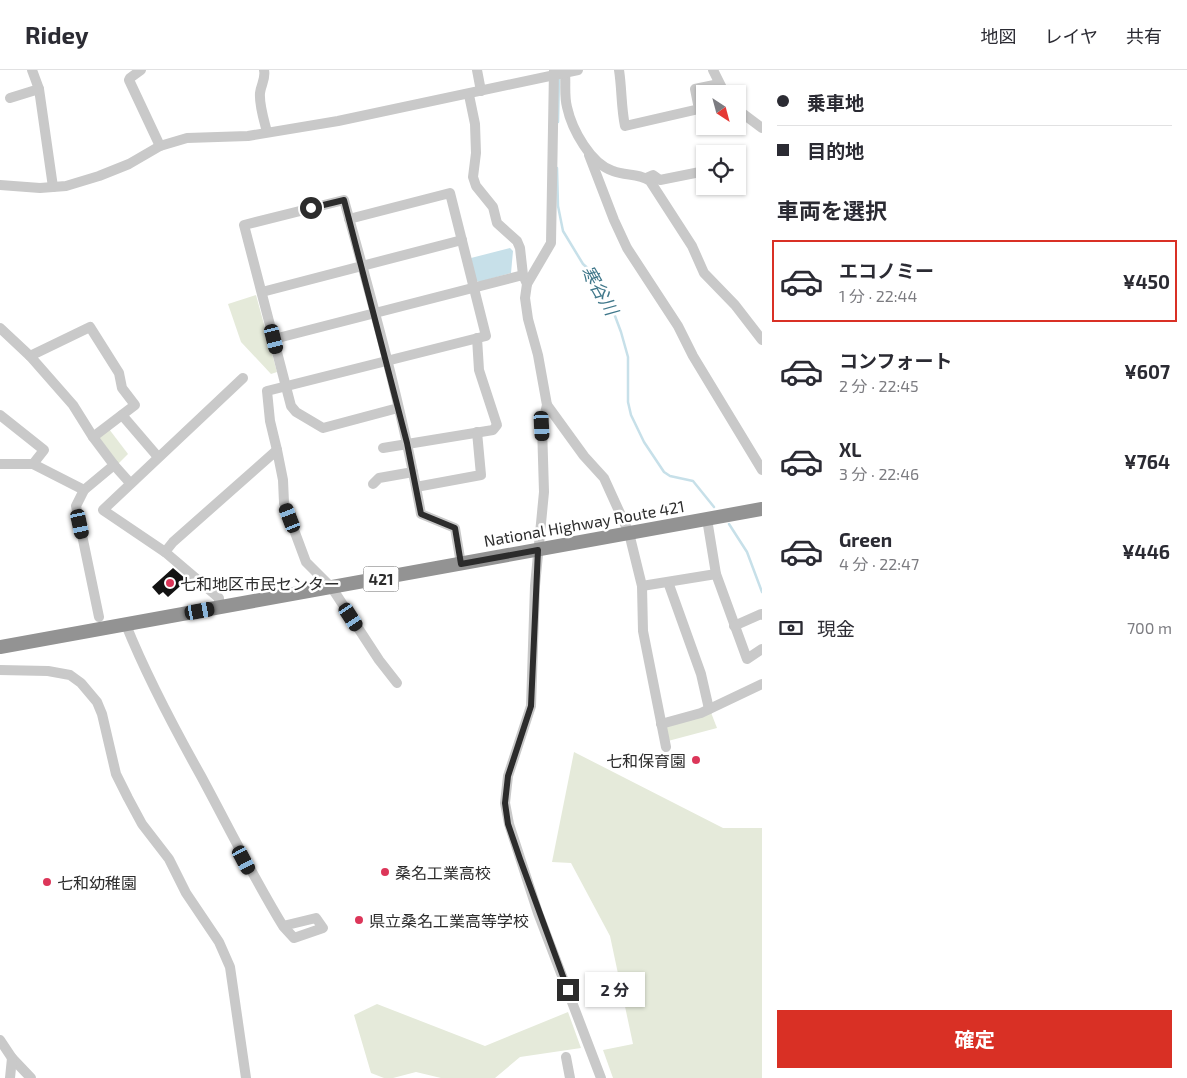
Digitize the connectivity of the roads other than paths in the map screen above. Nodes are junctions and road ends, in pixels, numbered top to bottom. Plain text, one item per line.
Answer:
1 (32, 70) edge
2 (141, 70) edge
3 (264, 70) edge
4 (477, 70) edge
5 (578, 70) edge
6 (619, 70) edge
7 (713, 70) edge
8 (559, 72) edge
9 (719, 84) joint
10 (39, 89) junction
11 (481, 91) junction
12 (469, 94) junction
13 (10, 98) dead end
14 (746, 116) edge
15 (762, 128) edge
16 (267, 132) junction
17 (160, 146) junction
18 (589, 155) junction
19 (696, 173) edge
20 (646, 178) junction
21 (0, 185) edge
22 (53, 187) junction
23 (349, 218) junction
24 (462, 240) junction
25 (362, 267) junction
26 (525, 279) junction
27 (474, 287) junction
28 (262, 292) junction
29 (374, 313) junction
30 (0, 328) edge
31 (477, 338) junction
32 (274, 339) junction
33 (762, 340) edge
34 (30, 356) junction
35 (386, 361) junction
36 (243, 378) dead end
37 (286, 387) junction
38 (547, 404) junction
39 (398, 408) junction
40 (122, 415) junction
41 (0, 416) edge
42 (477, 432) junction
43 (93, 437) junction
44 (407, 443) junction
45 (383, 448) dead end
46 (277, 450) junction
47 (158, 457) junction
48 (0, 464) edge
49 (33, 464) junction
50 (114, 465) junction
51 (762, 470) edge
52 (413, 472) junction
53 (130, 483) junction
54 (373, 484) dead end
55 (416, 487) junction
56 (84, 490) junction
57 (762, 509) edge
58 (706, 519) junction
59 (629, 532) junction
60 (538, 550) junction
61 (165, 552) junction
62 (461, 564) junction
63 (716, 574) junction
64 (668, 582) junction
65 (642, 586) junction
66 (332, 588) junction
67 (219, 608) junction
68 (762, 615) edge
69 (99, 617) dead end
70 (126, 625) junction
71 (734, 626) junction
72 (0, 647) edge
73 (762, 649) edge
74 (0, 670) edge
75 (397, 683) dead end
76 (762, 684) edge
77 (709, 709) junction
78 (661, 724) junction
79 (666, 747) dead end
80 (283, 926) dead end
81 (0, 1040) edge
82 (566, 1056) dead end
83 (12, 1058) junction
84 (10, 1078) edge
85 (31, 1078) edge
86 (246, 1078) edge
87 (570, 1078) edge
88 (601, 1078) edge

1 - 10 street
2 - 17 street
3 - 16 street
4 - 11 street
5 - 8 street
6 - 9 street
7 - 9 street
8 - 11 street
8 - 18 street
8 - 26 street
10 - 13 street
10 - 22 street
11 - 12 street
12 - 16 street
12 - 26 street
14 - 15 street
16 - 17 street
17 - 22 street
18 - 20 street
18 - 51 street
19 - 20 street
20 - 33 street
21 - 22 street
23 - 24 street
23 - 25 street
23 - 28 street
24 - 25 street
24 - 27 street
25 - 28 street
25 - 29 street
26 - 27 street
26 - 38 street
27 - 29 street
27 - 31 street
28 - 32 street
29 - 32 street
29 - 35 street
30 - 34 street
31 - 35 street
31 - 42 street
32 - 37 street
34 - 40 street
34 - 43 street
35 - 37 street
35 - 39 street
36 - 47 street
37 - 39 street
37 - 46 street
38 - 59 street
38 - 60 street
39 - 44 street
40 - 43 street
40 - 47 street
41 - 49 street
42 - 44 street
42 - 55 street
43 - 50 street
44 - 45 street
44 - 52 street
46 - 61 street
46 - 66 street
47 - 53 street
48 - 49 street
49 - 56 street
50 - 53 street
50 - 56 street
52 - 54 street
52 - 55 street
53 - 61 street
55 - 62 street
56 - 69 street
57 - 58 highway, National Highway Route 421 / 421
58 - 59 highway, National Highway Route 421 / 421
58 - 63 street
59 - 60 highway, National Highway Route 421 / 421
59 - 65 street
60 - 62 highway, National Highway Route 421 / 421
60 - 88 street
61 - 67 street
62 - 66 highway, National Highway Route 421 / 421
63 - 64 street
63 - 71 street
64 - 65 street
64 - 77 street
65 - 78 street
66 - 67 highway, National Highway Route 421 / 421
66 - 75 street
67 - 70 highway, National Highway Route 421 / 421
68 - 71 street
70 - 72 highway, National Highway Route 421 / 421
70 - 80 street
71 - 73 street
74 - 86 street
76 - 77 street
77 - 78 street
78 - 79 street
81 - 83 street
82 - 87 street
83 - 84 street
83 - 85 street

